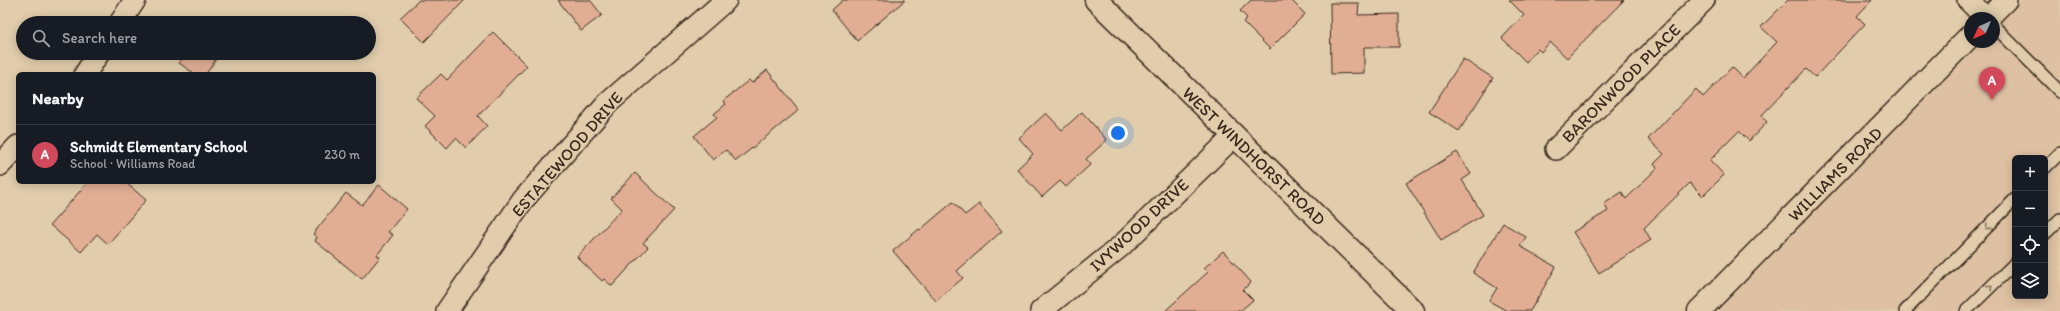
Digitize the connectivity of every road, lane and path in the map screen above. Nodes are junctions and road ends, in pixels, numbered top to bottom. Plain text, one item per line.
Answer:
1 (135, 0) edge
2 (726, 0) edge
3 (1096, 0) edge
4 (1704, 0) edge
5 (1968, 0) edge
6 (2006, 0) edge
7 (1981, 12) edge
8 (1993, 12) edge
9 (125, 16) edge
10 (2000, 32) edge
11 (1964, 42) edge
12 (95, 60) edge
13 (86, 72) edge
14 (2060, 92) edge
15 (1234, 136) junction
16 (16, 148) edge
17 (1556, 149) dead end
18 (2060, 153) edge
19 (0, 165) edge
20 (2048, 165) edge
21 (2012, 202) edge
22 (2060, 219) edge
23 (2048, 231) edge
24 (2012, 266) edge
25 (447, 311) edge
26 (1041, 311) edge
27 (1413, 311) edge
28 (1699, 311) edge
29 (1905, 311) edge
30 (1966, 311) edge

1 - 9 street
2 - 25 street, ESTATEWOOD DRIVE
3 - 15 street, WEST WINDHORST ROAD
4 - 17 street, BARONWOOD PLACE
5 - 7 street
6 - 8 street
10 - 14 lane
11 - 28 street, WILLIAMS ROAD
12 - 13 street
15 - 26 street, IVYWOOD DRIVE
15 - 27 street, WEST WINDHORST ROAD
16 - 19 street
18 - 20 lane
21 -> 29 lane
22 - 23 lane
30 -> 24 lane

